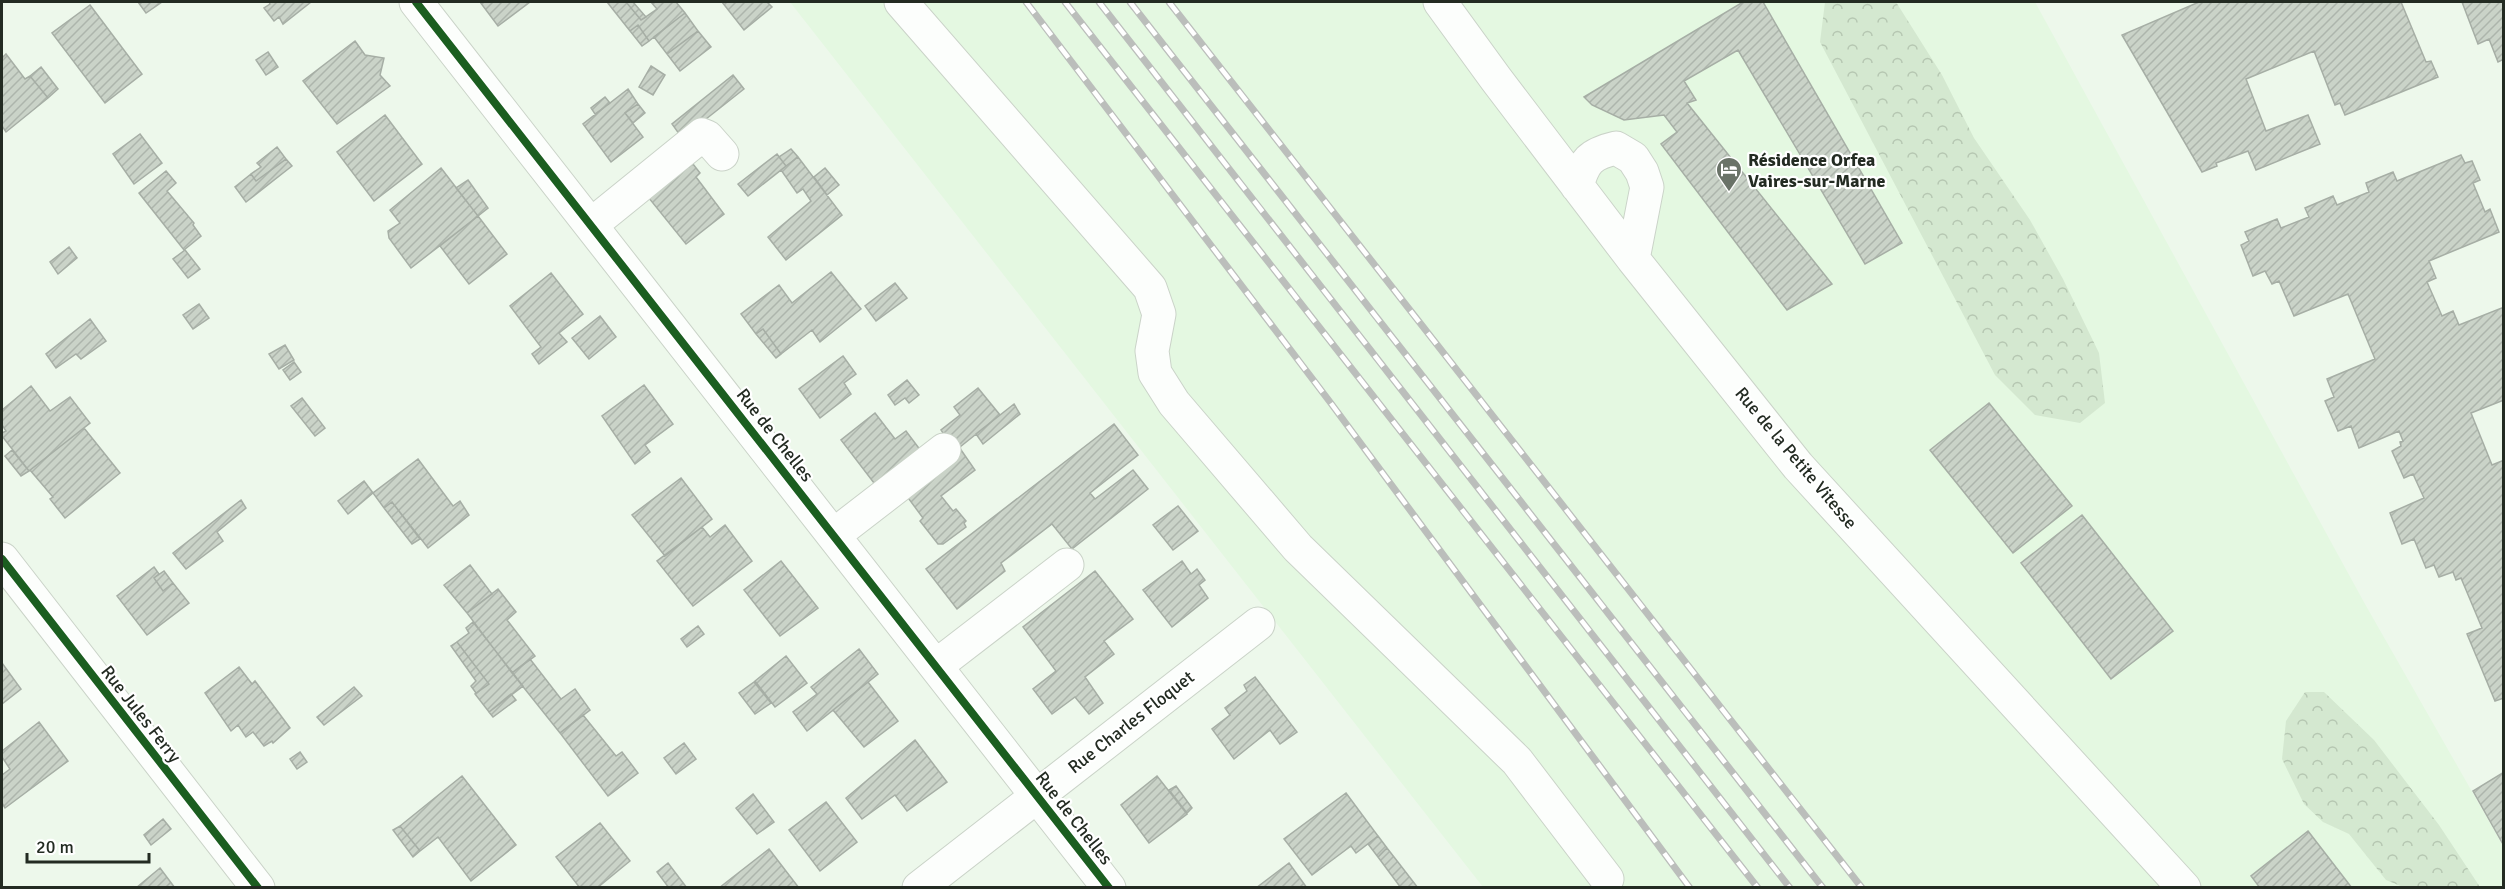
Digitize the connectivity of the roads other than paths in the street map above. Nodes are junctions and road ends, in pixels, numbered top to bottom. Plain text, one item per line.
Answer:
1 (416, 2) edge
2 (901, 2) edge
3 (1440, 2) edge
4 (722, 154) dead end
5 (1577, 186) junction
6 (591, 225) junction
7 (1633, 259) junction
8 (944, 450) dead end
9 (834, 535) junction
10 (2, 559) edge
11 (1067, 565) dead end
12 (1258, 624) dead end
13 (936, 666) junction
14 (1037, 795) junction
15 (1607, 879) dead end
16 (258, 888) edge
17 (919, 888) edge
18 (1109, 888) edge
19 (2184, 888) edge

1 - 6 street, Rue de Chelles
2 - 15 street
3 - 5 street, Rue de la Petite Vitesse
4 - 6 street
5 - 7 street, Rue de la Petite Vitesse
5 - 7 street
6 - 9 street, Rue de Chelles
7 - 19 street, Rue de la Petite Vitesse
8 - 9 street
9 - 13 street, Rue de Chelles
10 - 16 street, Rue Jules Ferry
11 - 13 street
12 - 14 street, Rue Charles Floquet
13 - 14 street, Rue de Chelles
14 - 17 street, Rue Charles Floquet
14 - 18 street, Rue de Chelles

